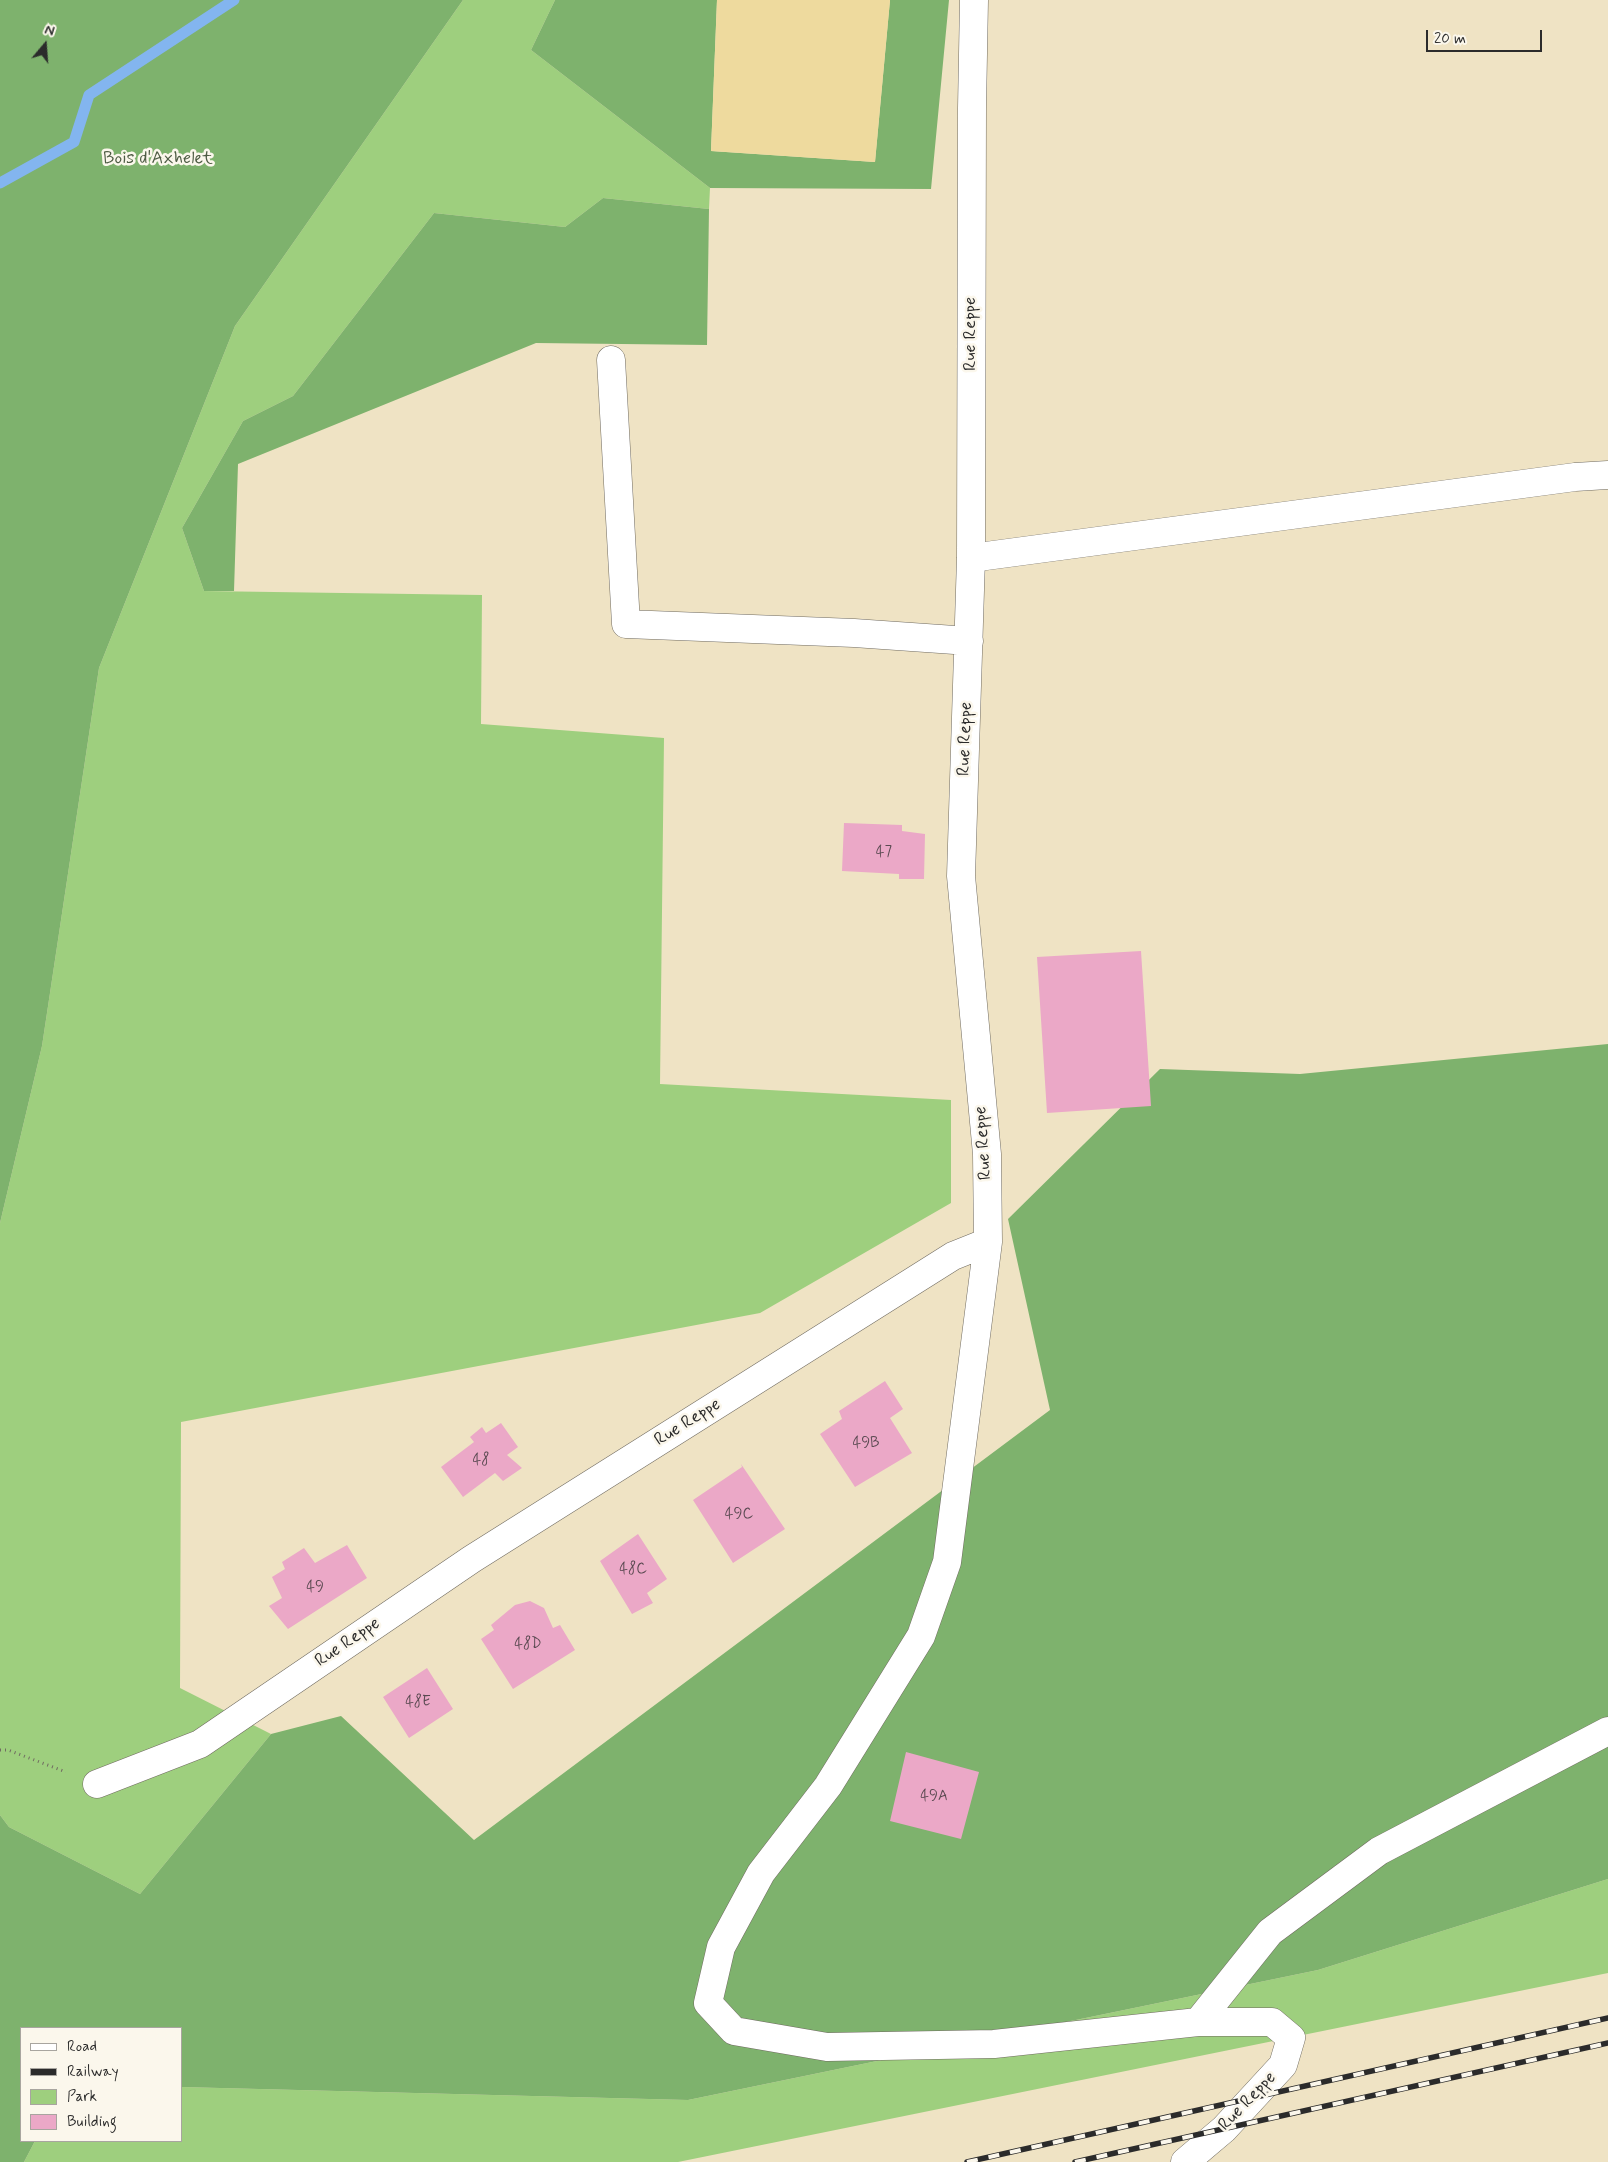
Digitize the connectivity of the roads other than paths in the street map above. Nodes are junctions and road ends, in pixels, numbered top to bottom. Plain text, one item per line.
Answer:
1 (974, 0) edge
2 (611, 360) dead end
3 (1608, 475) edge
4 (971, 558) junction
5 (969, 641) junction
6 (988, 1242) junction
7 (1608, 1731) edge
8 (97, 1784) road end
9 (1198, 2022) junction
10 (1185, 2162) edge

1 - 4 street, Rue Reppe
2 - 5 street
3 - 4 street
4 - 5 street, Rue Reppe
5 - 6 street, Rue Reppe
6 - 8 street, Rue Reppe
6 - 9 street
7 - 9 street
9 - 10 street, Rue Reppe

